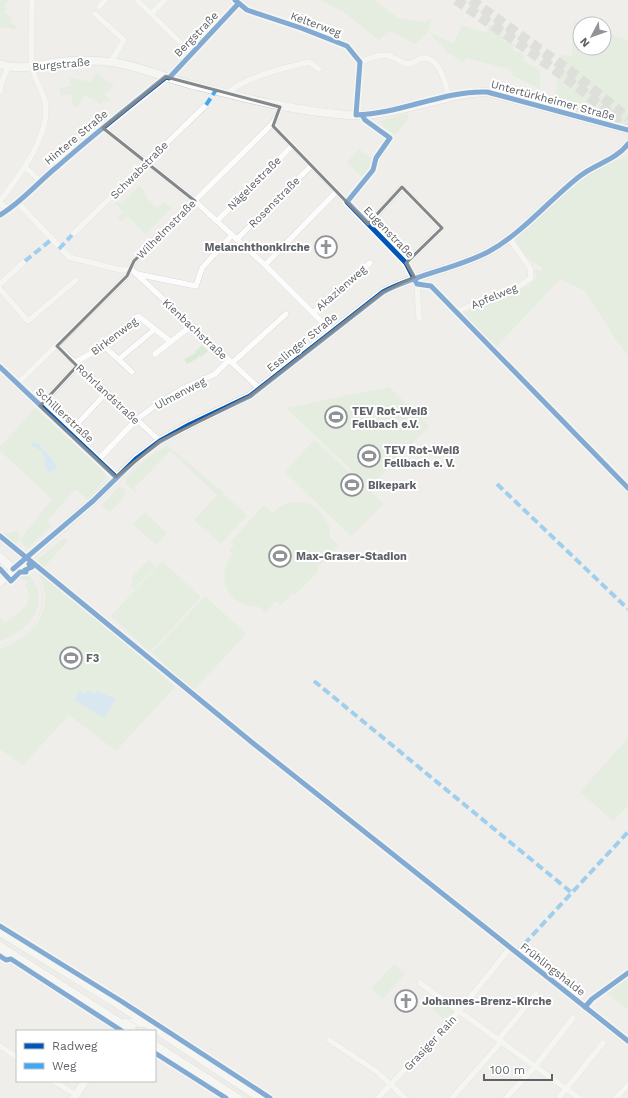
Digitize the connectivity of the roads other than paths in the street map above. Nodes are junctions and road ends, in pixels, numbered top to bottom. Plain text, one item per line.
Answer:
1 (32, 0) edge
2 (106, 0) edge
3 (137, 0) edge
4 (165, 0) edge
5 (236, 2) edge
6 (99, 7) dead end
7 (152, 13) junction
8 (95, 14) dead end
9 (191, 53) junction
10 (111, 62) junction
11 (360, 62) junction
12 (4, 65) edge
13 (32, 67) junction
14 (319, 69) dead end
15 (167, 77) junction
16 (0, 92) edge
17 (228, 93) junction
18 (449, 97) junction
19 (206, 105) dead end
20 (280, 107) junction
21 (356, 115) junction
22 (272, 124) junction
23 (103, 128) junction
24 (628, 130) edge
25 (628, 144) edge
26 (292, 146) junction
27 (147, 163) junction
28 (311, 166) junction
29 (25, 167) junction
30 (40, 181) junction
31 (336, 192) junction
32 (195, 201) junction
33 (18, 203) junction
34 (0, 204) edge
35 (10, 209) junction
36 (0, 215) edge
37 (217, 221) junction
38 (368, 224) junction
39 (232, 235) junction
40 (72, 236) dead end
41 (509, 238) junction
42 (237, 240) junction
43 (25, 261) dead end
44 (370, 263) dead end
45 (406, 263) junction
46 (265, 265) junction
47 (131, 268) junction
48 (137, 274) junction
49 (76, 280) dead end
50 (416, 281) junction
51 (0, 284) edge
52 (0, 289) edge
53 (313, 313) junction
54 (286, 314) dead end
55 (419, 318) dead end
56 (191, 326) junction
57 (155, 329) junction
58 (331, 331) junction
59 (170, 341) junction
60 (57, 346) junction
61 (104, 346) junction
62 (155, 354) dead end
63 (119, 359) junction
64 (230, 362) junction
65 (76, 364) junction
66 (0, 367) edge
67 (132, 372) dead end
68 (17, 384) junction
69 (260, 389) junction
70 (106, 393) junction
71 (40, 406) junction
72 (136, 420) junction
73 (69, 433) junction
74 (160, 441) junction
75 (98, 460) junction
76 (116, 477) junction
77 (0, 557) edge
78 (13, 569) junction
79 (0, 582) edge
80 (0, 932) edge
81 (502, 942) dead end
82 (0, 946) edge
83 (510, 948) junction
84 (0, 952) edge
85 (30, 965) junction
86 (420, 983) dead end
87 (58, 990) junction
88 (536, 994) dead end
89 (119, 1006) junction
90 (460, 1010) junction
91 (573, 1018) dead end
92 (145, 1023) junction
93 (120, 1029) edge
94 (156, 1030) edge
95 (156, 1030) edge
96 (329, 1040) dead end
97 (500, 1040) junction
98 (628, 1041) edge
99 (603, 1043) dead end
100 (0, 1046) edge
101 (156, 1046) edge
102 (156, 1053) edge
103 (16, 1056) edge
104 (536, 1066) junction
105 (55, 1082) edge
106 (84, 1082) edge
107 (391, 1084) junction
108 (628, 1085) edge
109 (567, 1089) junction
110 (75, 1097) edge
111 (226, 1098) edge
112 (238, 1098) edge
113 (260, 1098) edge
114 (378, 1098) edge
115 (405, 1098) edge
116 (452, 1098) edge
117 (506, 1098) edge
118 (559, 1098) edge
119 (579, 1098) edge
120 (616, 1098) edge

1 - 13 street
2 - 6 street
3 - 7 street
4 - 7 street
5 - 9 street, Bergstraße
5 - 11 street, Kelterweg
7 - 9 street
8 - 10 street
9 - 15 street, Bergstraße
10 - 13 main road, Burgstraße
10 - 15 main road, Burgstraße
11 - 18 street
11 - 21 street
12 - 13 main road, Burgstraße
12 - 16 street
13 - 29 street
14 - 17 street
15 - 17 main road, Untertürkheimer Straße
15 - 23 street, Hintere Straße
17 - 20 main road, Untertürkheimer Straße
18 - 21 main road, Untertürkheimer Straße
18 - 24 main road, Untertürkheimer Straße
19 - 27 street, Schwabstraße
20 - 21 main road, Untertürkheimer Straße
20 - 22 street, Wilhelmstraße
22 - 26 street, Eugenstraße
22 - 32 street, Wilhelmstraße
23 - 27 street
23 - 30 street, Hintere Straße
25 - 41 main road, Esslinger Straße
26 - 28 street, Eugenstraße
26 - 37 street, Nägelestraße
27 - 32 street
27 - 40 street, Schwabstraße
28 - 31 street, Eugenstraße
28 - 42 street, Rosenstraße
29 - 30 street
29 - 34 street
30 - 33 street, Hintere Straße
31 - 38 street, Eugenstraße
31 - 46 street
32 - 37 street
32 - 47 street, Wilhelmstraße
33 - 35 street, Hintere Straße
33 - 47 street
34 - 35 street
35 - 36 street, Hintere Straße
37 - 39 street
38 - 45 street, Eugenstraße
38 - 45 street
39 - 42 street
39 - 48 street
41 - 50 main road, Esslinger Straße
41 - 50 street, Apfelweg
42 - 46 street
43 - 51 street
44 - 53 street, Akazienweg
45 - 50 street, Eugenstraße
46 - 53 street
47 - 48 street, Kienbachstraße
47 - 60 street, Wilhelmstraße
48 - 56 street, Kienbachstraße
49 - 52 street
50 - 55 street, Eugenstraße
50 - 58 main road, Esslinger Straße
53 - 58 street
54 - 64 street, Ulmenweg
56 - 59 street
56 - 64 street, Kienbachstraße
57 - 59 street, Birkenweg
57 - 61 street, Birkenweg
57 - 63 street
58 - 69 main road, Esslinger Straße
59 - 62 street
60 - 65 street, Rohrlandstraße
60 - 68 street, Wilhelmstraße
61 - 63 street
61 - 65 street, Birkenweg
63 - 67 street
64 - 69 street, Kienbachstraße
64 - 72 street, Ulmenweg
65 - 70 street, Rohrlandstraße
65 - 71 street, Birkenweg
66 - 68 street, Schillerstraße
68 - 71 street, Schillerstraße
69 - 74 main road, Esslinger Straße
70 - 72 street, Rohrlandstraße
70 - 73 street
71 - 73 street, Schillerstraße
72 - 74 street, Rohrlandstraße
72 - 75 street, Ulmenweg
73 - 75 street, Schillerstraße
74 - 76 main road, Esslinger Straße
75 - 76 street, Schillerstraße
76 - 78 main road, Esslinger Straße
77 - 78 main road
78 - 79 main road, Esslinger Straße
80 - 89 main road
81 - 83 street, Frühlingshalde
82 - 85 main road
83 - 90 street, Grasiger Rain
83 - 98 street, Frühlingshalde
84 - 87 street
85 - 87 main road
85 - 93 main road
86 - 90 street
87 - 93 main road
88 - 97 street
89 - 92 main road
89 - 93 main road
90 - 97 street
90 - 107 street, Grasiger Rain
91 - 104 street
92 - 93 main road
92 - 95 main road
94 - 113 main road
96 - 107 street
97 - 104 street
97 - 116 street
99 - 109 street
100 - 103 street
101 - 112 main road
102 - 111 street
104 - 109 street
104 - 117 street
105 - 110 street
106 - 110 main road
107 - 114 street, Grasiger Rain
107 - 115 street
108 - 120 street
109 - 118 street
109 - 119 street

